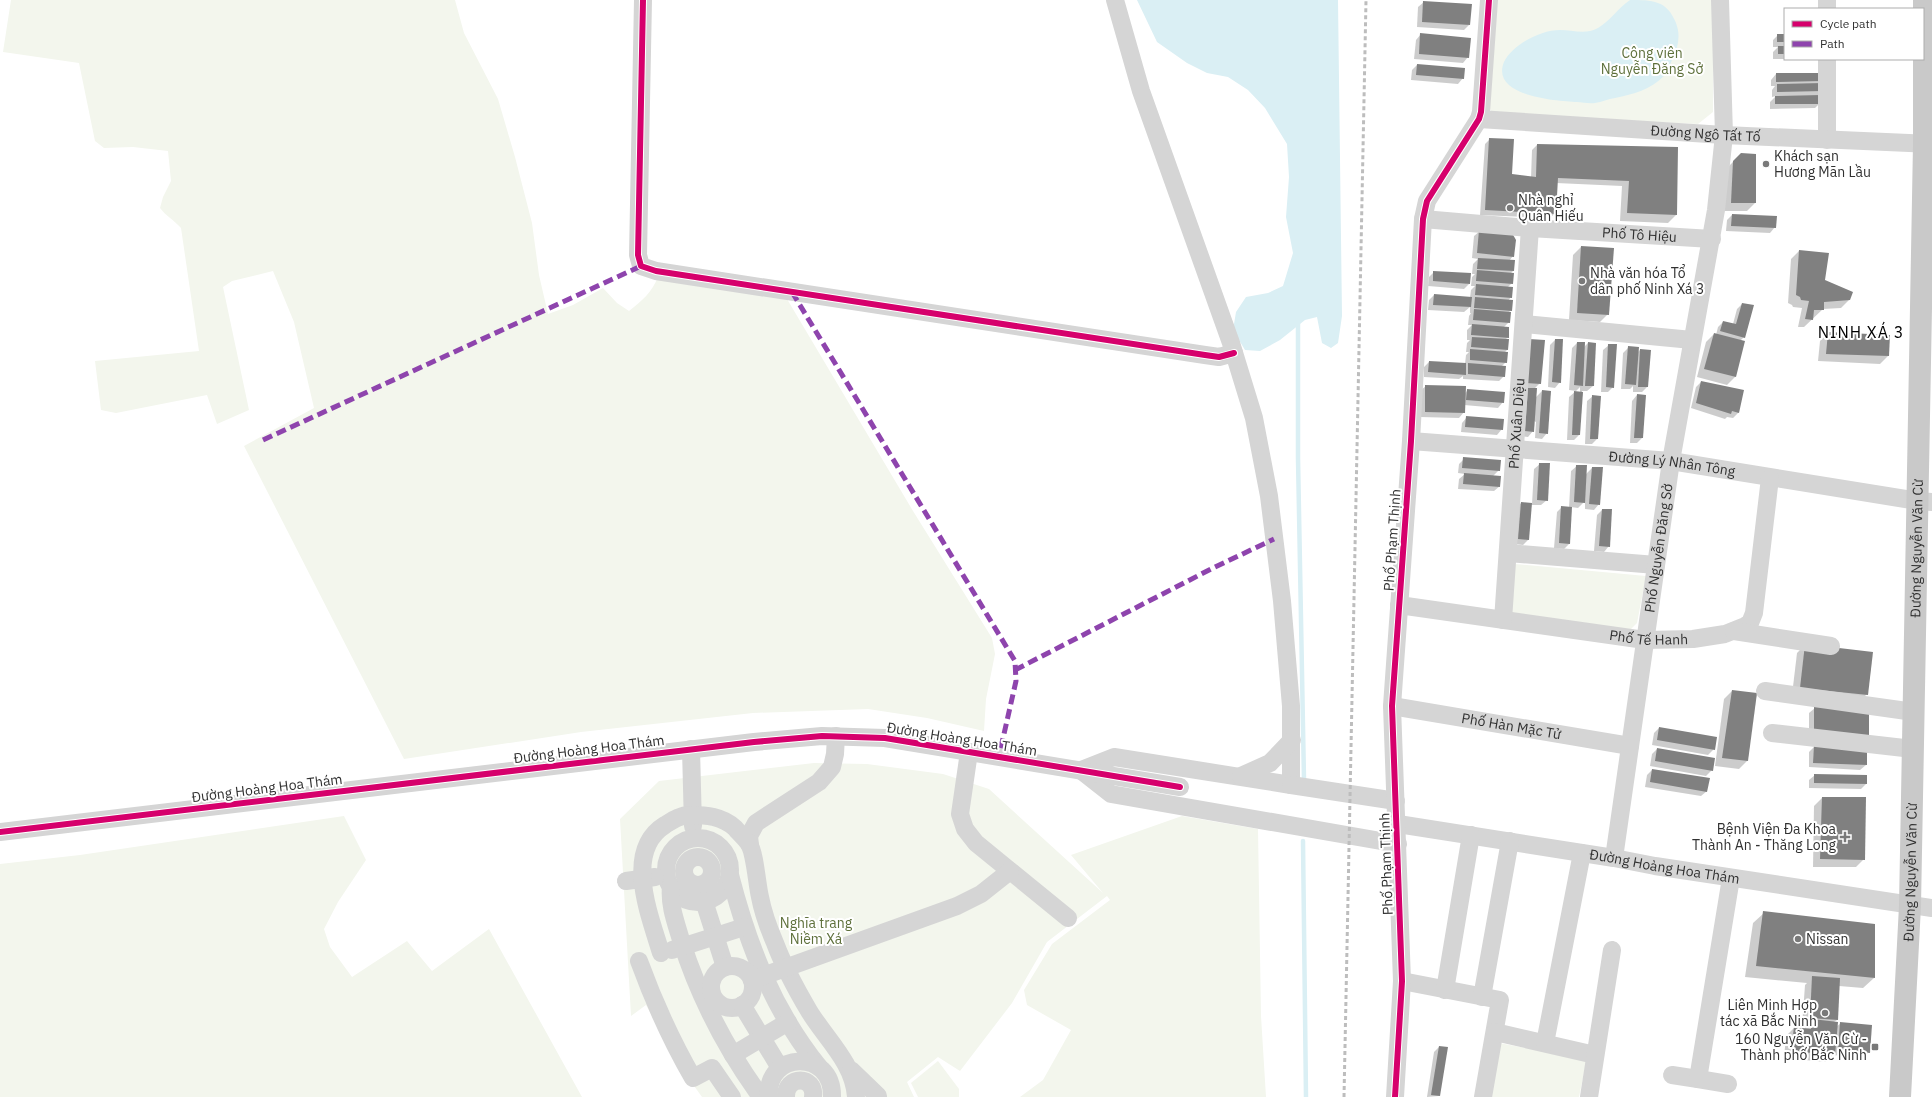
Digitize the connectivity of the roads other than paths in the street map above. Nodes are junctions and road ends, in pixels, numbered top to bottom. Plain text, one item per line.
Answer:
1 (643, 0) edge
2 (1115, 0) edge
3 (1489, 0) edge
4 (1720, 0) edge
5 (1924, 0) edge
6 (1827, 60) edge
7 (1479, 119) junction
8 (1724, 134) junction
9 (1827, 140) junction
10 (1928, 144) edge
11 (1422, 219) junction
12 (1530, 228) junction
13 (1712, 239) junction
14 (1524, 324) junction
15 (1692, 340) junction
16 (1234, 353) junction
17 (1410, 441) junction
18 (1515, 449) junction
19 (1671, 461) junction
20 (1770, 478) junction
21 (1925, 501) edge
22 (1508, 553) junction
23 (1656, 564) junction
24 (1399, 605) junction
25 (1503, 620) junction
26 (1734, 631) junction
27 (1645, 640) junction
28 (1831, 646) dead end
29 (1764, 691) dead end
30 (1392, 706) junction
31 (1914, 712) junction
32 (1772, 733) dead end
33 (836, 736) junction
34 (1292, 740) junction
35 (1630, 746) junction
36 (690, 749) junction
37 (1913, 749) junction
38 (969, 752) junction
39 (1080, 770) junction
40 (1240, 776) junction
41 (1291, 785) junction
42 (1180, 787) dead end
43 (1396, 801) junction
44 (692, 815) junction
45 (1398, 824) junction
46 (0, 832) edge
47 (1471, 835) junction
48 (694, 838) junction
49 (1510, 841) junction
50 (717, 844) junction
51 (1398, 844) junction
52 (750, 845) junction
53 (673, 851) junction
54 (1582, 853) junction
55 (1614, 858) junction
56 (706, 859) junction
57 (687, 862) junction
58 (1010, 871) junction
59 (709, 878) junction
60 (1731, 878) junction
61 (635, 880) junction
62 (690, 882) junction
63 (727, 882) junction
64 (672, 886) junction
65 (704, 901) junction
66 (1910, 906) junction
67 (1932, 908) edge
68 (1068, 918) dead end
69 (744, 927) junction
70 (714, 936) junction
71 (683, 946) junction
72 (1612, 950) dead end
73 (661, 954) junction
74 (725, 967) junction
75 (786, 968) junction
76 (758, 978) junction
77 (1402, 982) junction
78 (1445, 990) junction
79 (1482, 997) junction
80 (742, 1005) junction
81 (788, 1022) junction
82 (1495, 1032) junction
83 (761, 1038) junction
84 (1545, 1043) junction
85 (733, 1055) junction
86 (1595, 1055) junction
87 (845, 1062) junction
88 (815, 1067) junction
89 (780, 1068) junction
90 (1672, 1075) dead end
91 (1698, 1079) junction
92 (800, 1080) junction
93 (1728, 1084) dead end
94 (786, 1094) edge
95 (766, 1095) edge
96 (813, 1096) edge
97 (878, 1096) edge
98 (732, 1097) edge
99 (832, 1097) edge
100 (856, 1097) edge
101 (1395, 1097) edge
102 (1483, 1097) edge
103 (1589, 1097) edge
104 (1900, 1097) edge

1 - 16 street
2 - 16 street
3 - 7 street, Phố Phạm Thịnh
4 - 8 street, Phố Nguyễn Đăng Sở
5 - 10 main road, Đường Nguyễn Văn Cừ
6 - 9 street
7 - 8 street, Đường Ngô Tất Tố
7 - 11 street, Phố Phạm Thịnh
8 - 9 street, Đường Ngô Tất Tố
8 - 13 street, Phố Nguyễn Đăng Sở
9 - 10 street, Đường Ngô Tất Tố
10 - 21 main road, Đường Nguyễn Văn Cừ
11 - 12 street, Phố Tô Hiệu
11 - 17 street, Phố Phạm Thịnh
12 - 13 street, Phố Tô Hiệu
12 - 14 street, Phố Xuân Diệu
13 - 15 street, Phố Nguyễn Đăng Sở
14 - 15 street
14 - 18 street, Phố Xuân Diệu
15 - 19 street, Phố Nguyễn Đăng Sở
16 - 34 street
17 - 18 street, Đường Lý Nhân Tông
17 - 24 street, Phố Phạm Thịnh
18 - 19 street, Đường Lý Nhân Tông
18 - 22 street, Phố Xuân Diệu
19 - 20 street, Đường Lý Nhân Tông
19 - 23 street, Phố Nguyễn Đăng Sở
20 - 21 street, Đường Lý Nhân Tông
20 - 26 street, Phố Tế Hanh
21 - 31 main road, Đường Nguyễn Văn Cừ
22 - 23 street
22 - 25 street, Phố Xuân Diệu
23 - 27 street, Phố Nguyễn Đăng Sở
24 - 25 street, Phố Tế Hanh
24 - 30 street, Phố Phạm Thịnh
25 - 27 street, Phố Tế Hanh
26 - 27 street, Phố Tế Hanh
26 - 28 street
27 - 35 street, Phố Nguyễn Đăng Sở
29 - 31 street
30 - 35 street, Phố Hàn Mặc Tử
30 - 43 street, Phố Phạm Thịnh
31 - 37 main road, Đường Nguyễn Văn Cừ
32 - 37 street
33 - 36 street, Đường Hoàng Hoa Thám
33 - 38 street, Đường Hoàng Hoa Thám
33 - 52 street
34 - 40 street
34 - 41 street
35 - 55 street, Phố Nguyễn Đăng Sở
36 - 44 street
36 - 46 street, Đường Hoàng Hoa Thám
37 - 66 main road, Đường Nguyễn Văn Cừ
38 - 39 street, Đường Hoàng Hoa Thám
38 - 58 street
39 - 40 street
39 - 42 street, Đường Hoàng Hoa Thám
39 - 51 street
40 - 41 street
41 - 43 street
43 - 45 street, Phố Phạm Thịnh
44 - 48 street
44 - 52 street
44 - 61 street
45 - 47 street, Đường Hoàng Hoa Thám
45 - 51 street, Phố Phạm Thịnh
47 - 49 street, Đường Hoàng Hoa Thám
47 - 78 street
48 - 50 street
48 - 53 street
49 - 54 street, Đường Hoàng Hoa Thám
49 - 79 street
50 - 56 street
50 - 63 street
51 - 77 street, Phố Phạm Thịnh
52 - 75 street
53 - 57 street
53 - 64 street
54 - 55 street, Đường Hoàng Hoa Thám
54 - 84 street
55 - 60 street, Đường Hoàng Hoa Thám
56 - 57 street
56 - 59 street
57 - 62 street
58 - 68 street
58 - 75 street
59 - 62 street
59 - 63 street
60 - 66 street, Đường Hoàng Hoa Thám
60 - 91 street
61 - 64 street
61 - 73 street
62 - 64 street
63 - 65 street
63 - 69 street
64 - 65 street
64 - 71 street
65 - 70 street
66 - 67 street, Đường Hoàng Hoa Thám
66 - 104 main road, Đường Nguyễn Văn Cừ
69 - 70 street
69 - 76 street
70 - 71 street
70 - 74 street
71 - 73 street
71 - 85 street
72 - 86 street
73 - 98 street
74 - 76 street
74 - 80 street
75 - 76 street
75 - 87 street
76 - 80 street
76 - 81 street
77 - 78 street
77 - 101 street, Phố Phạm Thịnh
78 - 79 street
79 - 82 street
80 - 83 street
81 - 83 street
81 - 88 street
82 - 84 street
82 - 102 street
83 - 85 street
83 - 89 street
84 - 86 street
85 - 95 street
86 - 103 street
87 - 88 street
87 - 97 street
87 - 100 street
88 - 89 street
88 - 92 street
88 - 99 street
89 - 95 street
90 - 91 street
91 - 93 street
92 - 94 street
92 - 96 street
94 - 95 street
96 - 99 street

